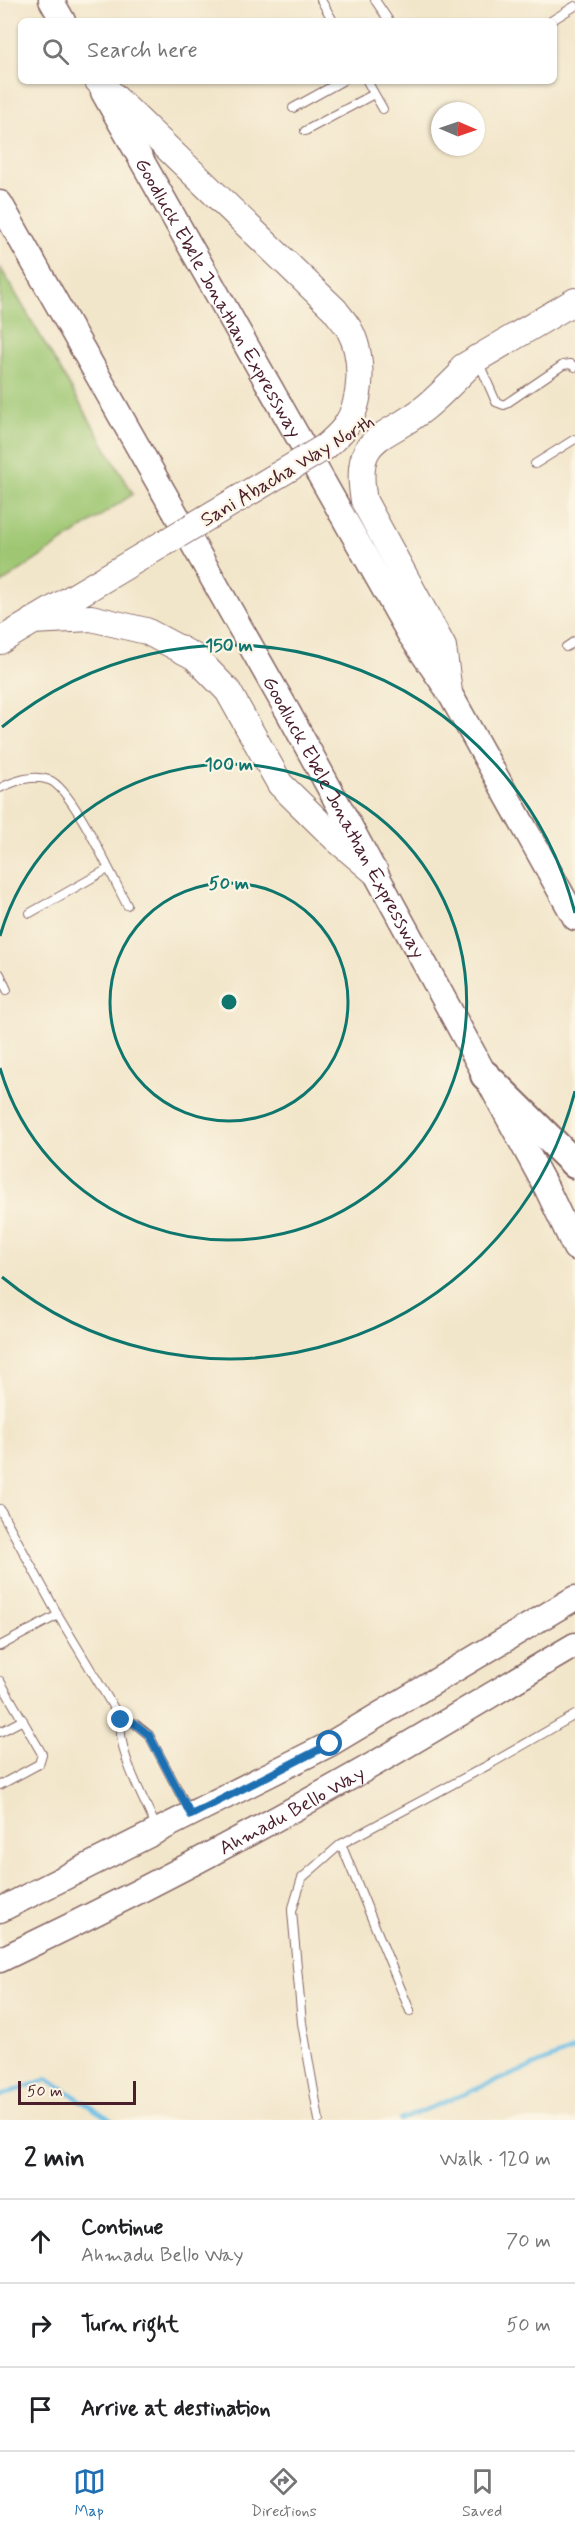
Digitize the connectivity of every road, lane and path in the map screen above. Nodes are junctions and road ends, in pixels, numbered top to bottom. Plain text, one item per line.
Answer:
1 (51, 0) edge
2 (321, 0) edge
3 (375, 0) edge
4 (575, 6) edge
5 (61, 18) edge
6 (331, 18) edge
7 (387, 18) edge
8 (556, 18) edge
9 (99, 84) edge
10 (100, 84) edge
11 (337, 84) edge
12 (369, 84) edge
13 (374, 94) junction
14 (293, 108) dead end
15 (383, 109) dead end
16 (305, 131) dead end
17 (0, 203) edge
18 (575, 301) edge
19 (477, 358) junction
20 (575, 367) edge
21 (575, 439) edge
22 (325, 447) junction
23 (535, 464) dead end
24 (32, 621) junction
25 (0, 641) edge
26 (575, 641) edge
27 (566, 646) dead end
28 (449, 692) junction
29 (0, 788) edge
30 (108, 869) junction
31 (375, 872) junction
32 (127, 905) dead end
33 (30, 913) dead end
34 (575, 918) edge
35 (0, 974) edge
36 (7, 990) dead end
37 (485, 1075) junction
38 (575, 1164) edge
39 (575, 1248) edge
40 (0, 1509) edge
41 (575, 1598) edge
42 (58, 1615) junction
43 (575, 1645) edge
44 (0, 1646) edge
45 (0, 1682) edge
46 (575, 1715) edge
47 (23, 1720) junction
48 (121, 1720) junction
49 (0, 1732) edge
50 (0, 1785) edge
51 (191, 1815) junction
52 (158, 1831) junction
53 (341, 1844) junction
54 (0, 1910) edge
55 (0, 1959) edge
56 (410, 2011) dead end
57 (319, 2120) edge

1 - 5 main road
2 - 6 lane
3 - 7 lane
4 - 8 lane
9 - 28 main road, Goodluck Ebele Jonathan Expressway
10 - 22 highway
11 - 14 lane
12 - 13 lane
13 - 15 lane
13 - 16 lane
17 - 31 main road, Goodluck Ebele Jonathan Expressway
18 - 19 highway, Sani Abacha Way North
19 - 20 lane
19 - 22 highway, Sani Abacha Way North
19 - 28 highway
21 - 23 lane
22 - 24 highway, Sani Abacha Way North, bridge
24 - 25 highway, Sani Abacha Way North
24 - 31 highway
26 - 27 lane
28 - 34 main road, Goodluck Ebele Jonathan Expressway
29 - 30 lane
30 - 32 lane
30 - 33 lane
31 - 37 main road, Goodluck Ebele Jonathan Expressway
35 - 36 lane
37 - 38 highway
37 - 39 main road, Goodluck Ebele Jonathan Expressway
40 - 42 lane
41 - 51 main road, Ahmadu Bello Way
42 - 44 lane
42 - 48 lane
43 - 55 main road, Ahmadu Bello Way
45 - 47 lane
46 - 53 lane
47 - 49 lane
47 - 50 lane
48 - 51 lane
48 - 52 lane
51 - 52 main road, Ahmadu Bello Way
52 - 54 main road, Ahmadu Bello Way
53 - 56 lane
53 - 57 lane

